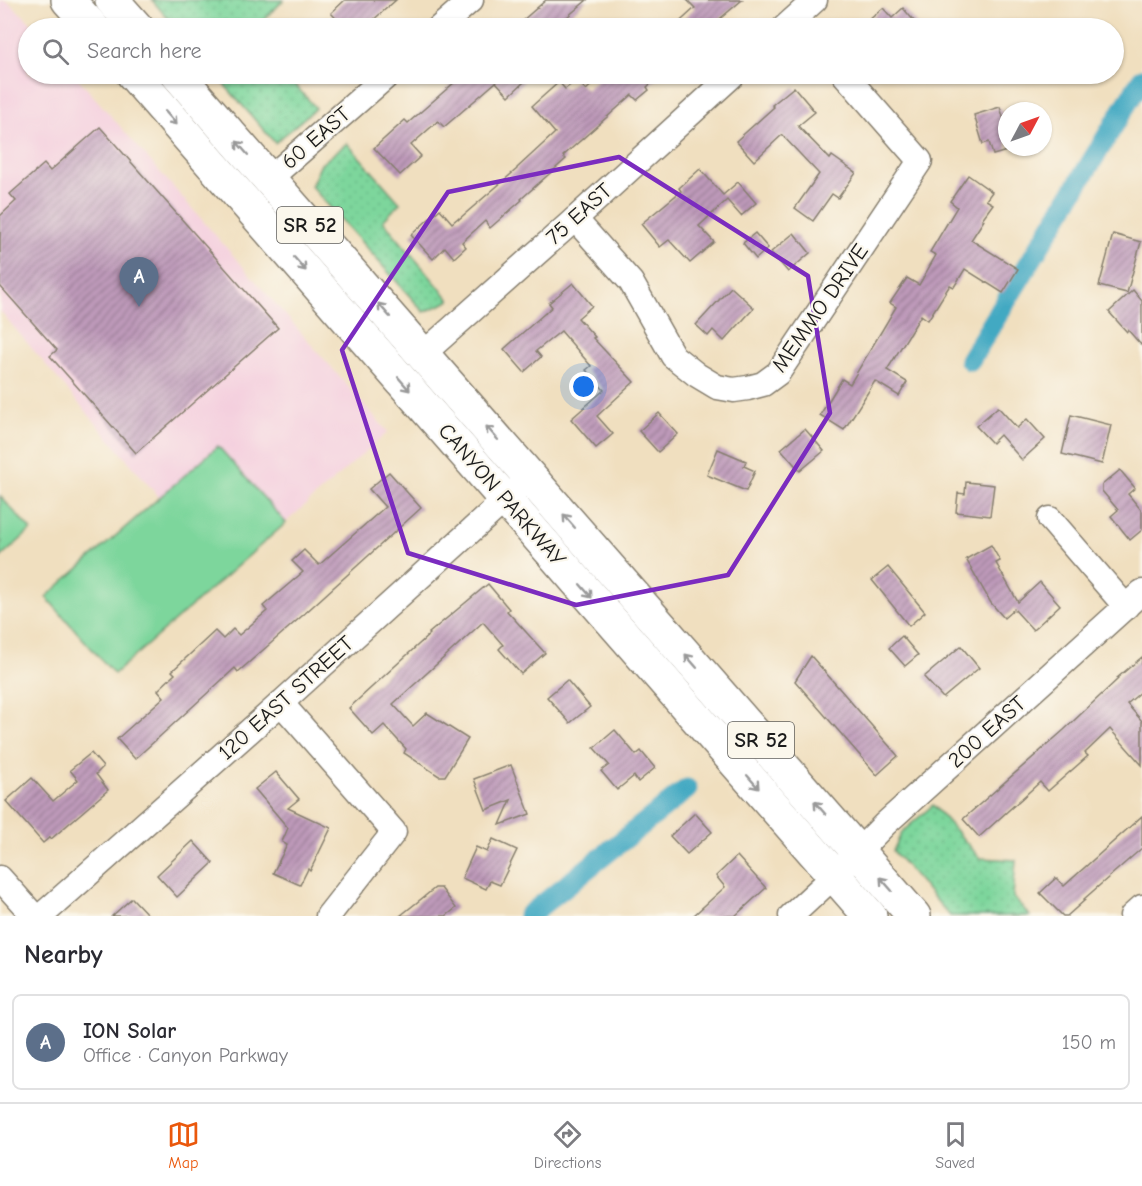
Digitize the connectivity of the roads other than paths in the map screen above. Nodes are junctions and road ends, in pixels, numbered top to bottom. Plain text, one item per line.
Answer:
1 (68, 0) edge
2 (112, 0) edge
3 (471, 0) edge
4 (815, 0) edge
5 (84, 18) edge
6 (128, 18) edge
7 (450, 18) edge
8 (801, 18) edge
9 (142, 84) edge
10 (186, 84) edge
11 (378, 84) edge
12 (723, 84) edge
13 (853, 84) edge
14 (269, 179) junction
15 (575, 219) junction
16 (423, 354) junction
17 (530, 477) junction
18 (506, 500) junction
19 (1050, 519) dead end
20 (1134, 599) edge
21 (281, 703) junction
22 (858, 852) junction
23 (835, 876) junction
24 (0, 878) edge
25 (1142, 907) edge
26 (34, 916) edge
27 (40, 916) edge
28 (328, 916) edge
29 (791, 916) edge
30 (870, 916) edge
31 (914, 916) edge
32 (1132, 916) edge

1 - 5 highway
2 - 6 highway
3 - 7 street
4 - 8 street
9 -> 18 highway, CANYON PARKWAY / SR 52
14 -> 10 highway, CANYON PARKWAY / SR 52
11 - 14 street, 60 EAST
12 - 15 street, 75 EAST
13 - 15 street, MEMMO DRIVE
16 -> 14 highway, CANYON PARKWAY / SR 52
15 - 16 street, 75 EAST
17 -> 16 highway, CANYON PARKWAY / SR 52
17 - 18 street, 120 EAST STREET
22 -> 17 highway, CANYON PARKWAY / SR 52
18 - 21 street, 120 EAST STREET
18 -> 23 highway, CANYON PARKWAY / SR 52
19 - 20 street
20 - 22 street, 200 EAST
21 - 27 street, 120 EAST STREET
21 - 28 street
22 - 23 street, 200 EAST
31 -> 22 highway, CANYON PARKWAY / SR 52
23 - 29 street, 200 EAST
23 - 30 highway, CANYON PARKWAY / SR 52
24 - 26 street
25 - 32 street

